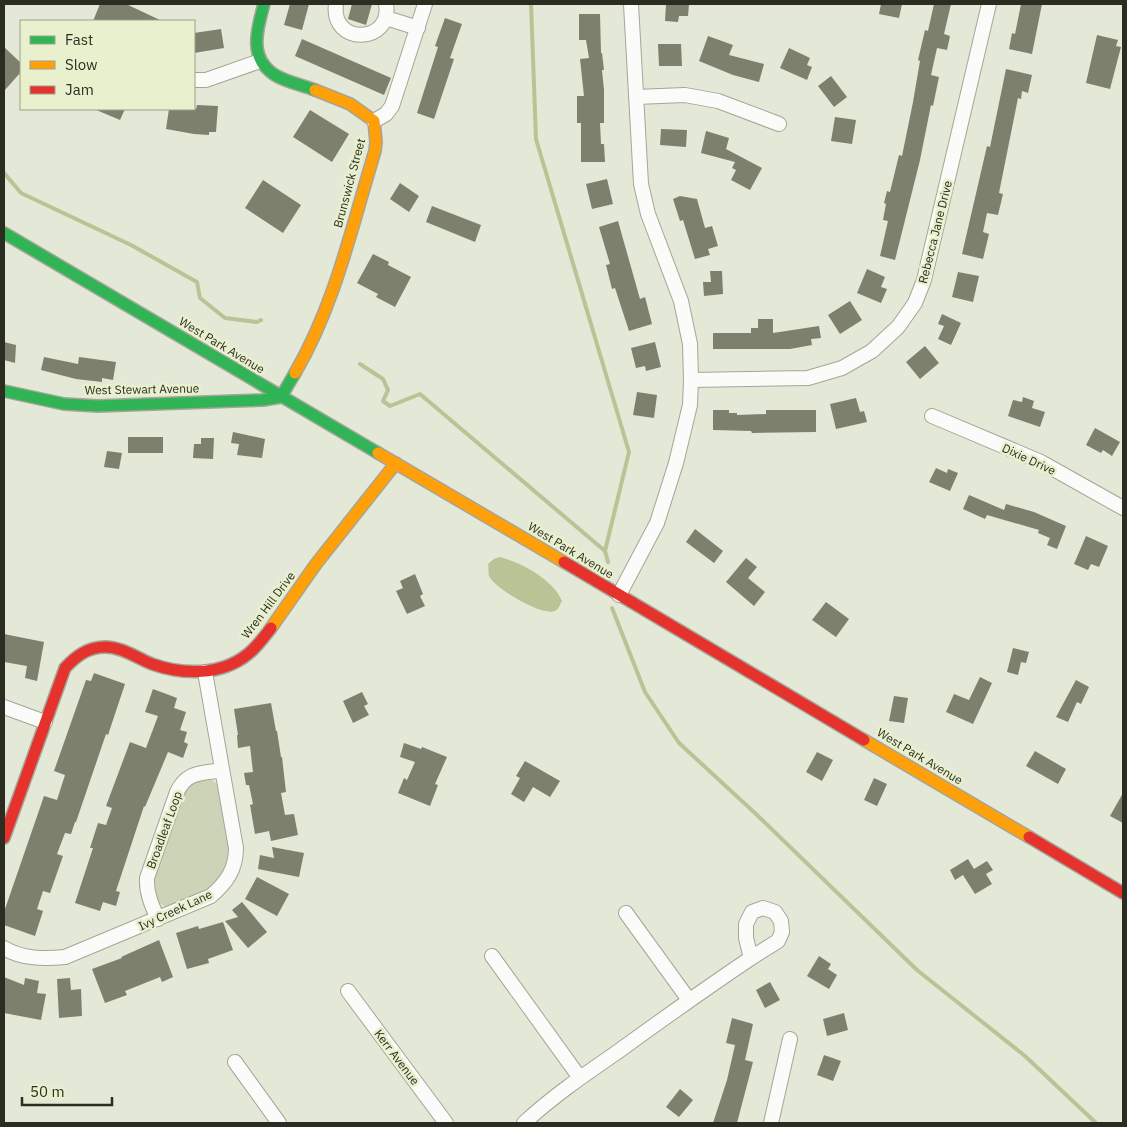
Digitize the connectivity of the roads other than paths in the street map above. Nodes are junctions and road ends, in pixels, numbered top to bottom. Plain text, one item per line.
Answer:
1 (264, 4) edge
2 (336, 4) edge
3 (426, 4) edge
4 (632, 4) edge
5 (989, 4) edge
6 (386, 11) edge
7 (418, 28) junction
8 (260, 61) junction
9 (195, 80) edge
10 (636, 97) junction
11 (374, 121) junction
12 (779, 124) dead end
13 (4, 233) edge
14 (691, 380) junction
15 (4, 391) edge
16 (281, 396) junction
17 (932, 416) dead end
18 (396, 462) junction
19 (1123, 508) edge
20 (619, 595) junction
21 (205, 672) junction
22 (4, 707) edge
23 (45, 722) junction
24 (222, 770) junction
25 (4, 838) edge
26 (1123, 893) edge
27 (626, 912) dead end
28 (158, 919) junction
29 (4, 948) edge
30 (492, 956) dead end
31 (751, 958) dead end
32 (348, 991) dead end
33 (689, 1000) junction
34 (790, 1039) dead end
35 (235, 1062) dead end
36 (580, 1078) junction
37 (279, 1123) edge
38 (446, 1123) edge
39 (524, 1123) edge
40 (771, 1123) edge

1 - 8 street
2 - 6 street
3 - 7 street
4 - 10 street
5 - 14 street, Rebecca Jane Drive
6 - 7 street
7 - 11 street
8 - 9 street
8 - 11 street
10 - 12 street
10 - 14 street
11 - 16 street, Brunswick Street
13 - 16 street, West Park Avenue
14 - 20 street
15 - 16 street, West Stewart Avenue
16 - 18 street, West Park Avenue
17 - 19 street, Dixie Drive
18 - 20 street, West Park Avenue
18 - 21 street, Wren Hill Drive
20 - 26 street, West Park Avenue
21 - 23 street, Wren Hill Drive
21 - 24 street, Ivy Creek Lane
22 - 23 street
23 - 25 street, Wren Hill Drive
24 - 28 street, Broadleaf Loop
24 - 28 street, Ivy Creek Lane
27 - 33 street
28 - 29 street, Ivy Creek Lane
30 - 36 street
31 - 33 street
32 - 38 street, Kerr Avenue
33 - 36 street
34 - 40 street
35 - 37 street
36 - 39 street

